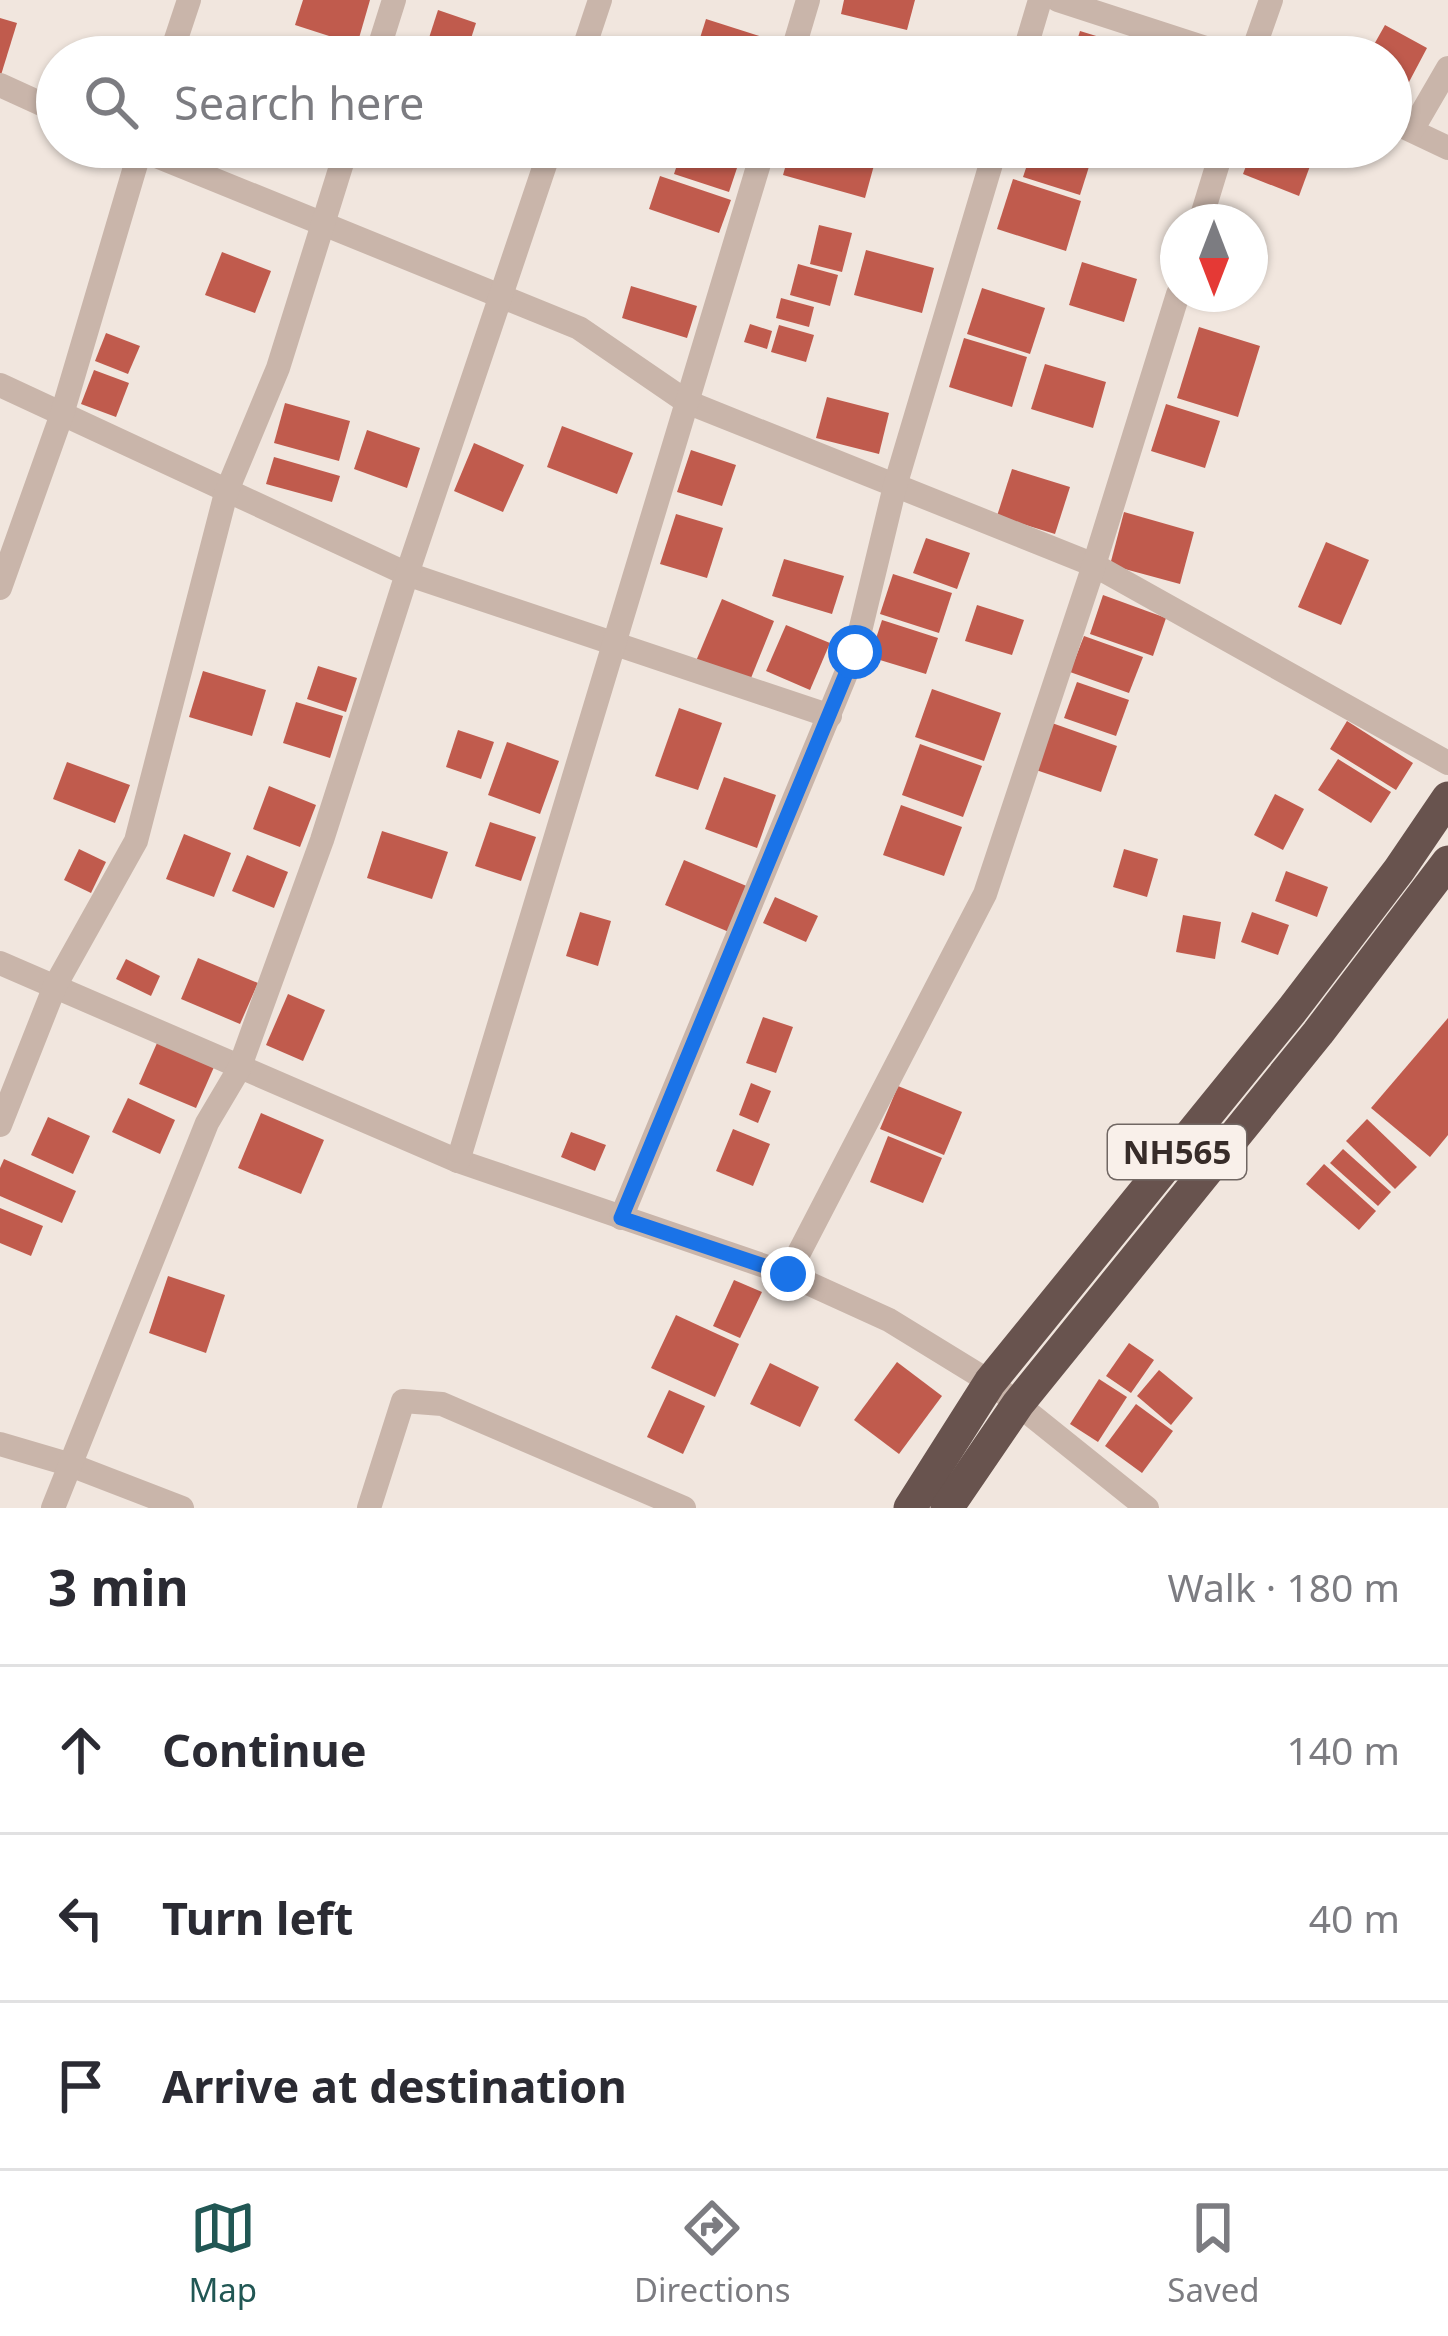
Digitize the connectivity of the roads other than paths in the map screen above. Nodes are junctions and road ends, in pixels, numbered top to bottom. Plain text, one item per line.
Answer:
1 (189, 0) edge
2 (394, 0) edge
3 (600, 0) edge
4 (808, 0) edge
5 (1040, 0) edge
6 (1058, 0) edge
7 (1271, 0) edge
8 (177, 36) edge
9 (383, 36) edge
10 (588, 36) edge
11 (797, 36) edge
12 (1029, 36) edge
13 (1168, 36) edge
14 (1259, 36) edge
15 (1448, 68) edge
16 (0, 85) edge
17 (36, 101) edge
18 (1412, 112) edge
19 (1412, 130) edge
20 (1448, 148) edge
21 (132, 168) edge
22 (188, 168) edge
23 (339, 168) edge
24 (544, 168) edge
25 (758, 168) edge
26 (990, 168) edge
27 (1217, 168) edge
28 (1206, 204) edge
29 (322, 221) junction
30 (502, 294) junction
31 (1172, 312) edge
32 (0, 385) edge
33 (687, 402) junction
34 (62, 414) junction
35 (895, 486) junction
36 (226, 493) junction
37 (1094, 565) junction
38 (406, 574) junction
39 (0, 589) edge
40 (615, 641) junction
41 (830, 716) junction
42 (1448, 763) edge
43 (1448, 798) edge
44 (1448, 862) edge
45 (0, 962) edge
46 (55, 986) junction
47 (239, 1069) junction
48 (0, 1125) edge
49 (458, 1161) junction
50 (621, 1218) junction
51 (788, 1274) junction
52 (990, 1382) junction
53 (1018, 1404) junction
54 (0, 1444) edge
55 (68, 1464) junction
56 (53, 1508) edge
57 (182, 1508) edge
58 (369, 1508) edge
59 (684, 1508) edge
60 (910, 1508) edge
61 (947, 1508) edge
62 (1147, 1508) edge

1 - 8 street
2 - 9 street
3 - 10 street
4 - 11 street
5 - 12 street
6 - 13 street
7 - 14 street
15 - 18 street
16 - 17 street
19 - 20 street
21 - 34 street
22 - 29 street
23 - 29 street
24 - 30 street
25 - 33 street
26 - 35 street
27 - 28 street
29 - 30 street
29 - 36 street
30 - 33 street
30 - 38 street
31 - 37 street
32 - 34 street
33 - 35 street
33 - 40 street
34 - 36 street
34 - 39 street
35 - 37 street
35 - 41 street
36 - 38 street
36 - 46 street
37 - 42 street
37 - 51 street
38 - 40 street
38 - 47 street
40 - 41 street
40 - 49 street
41 - 50 street
43 - 52 highway, NH565
44 - 53 highway, NH565
45 - 46 street
46 - 47 street
46 - 48 street
47 - 49 street
47 - 55 street
49 - 50 street
50 - 51 street
51 - 52 street
52 - 53 street
52 - 60 highway, NH565
53 - 61 highway, NH565
53 - 62 street
54 - 55 street
55 - 56 street
55 - 57 street
58 - 59 street

